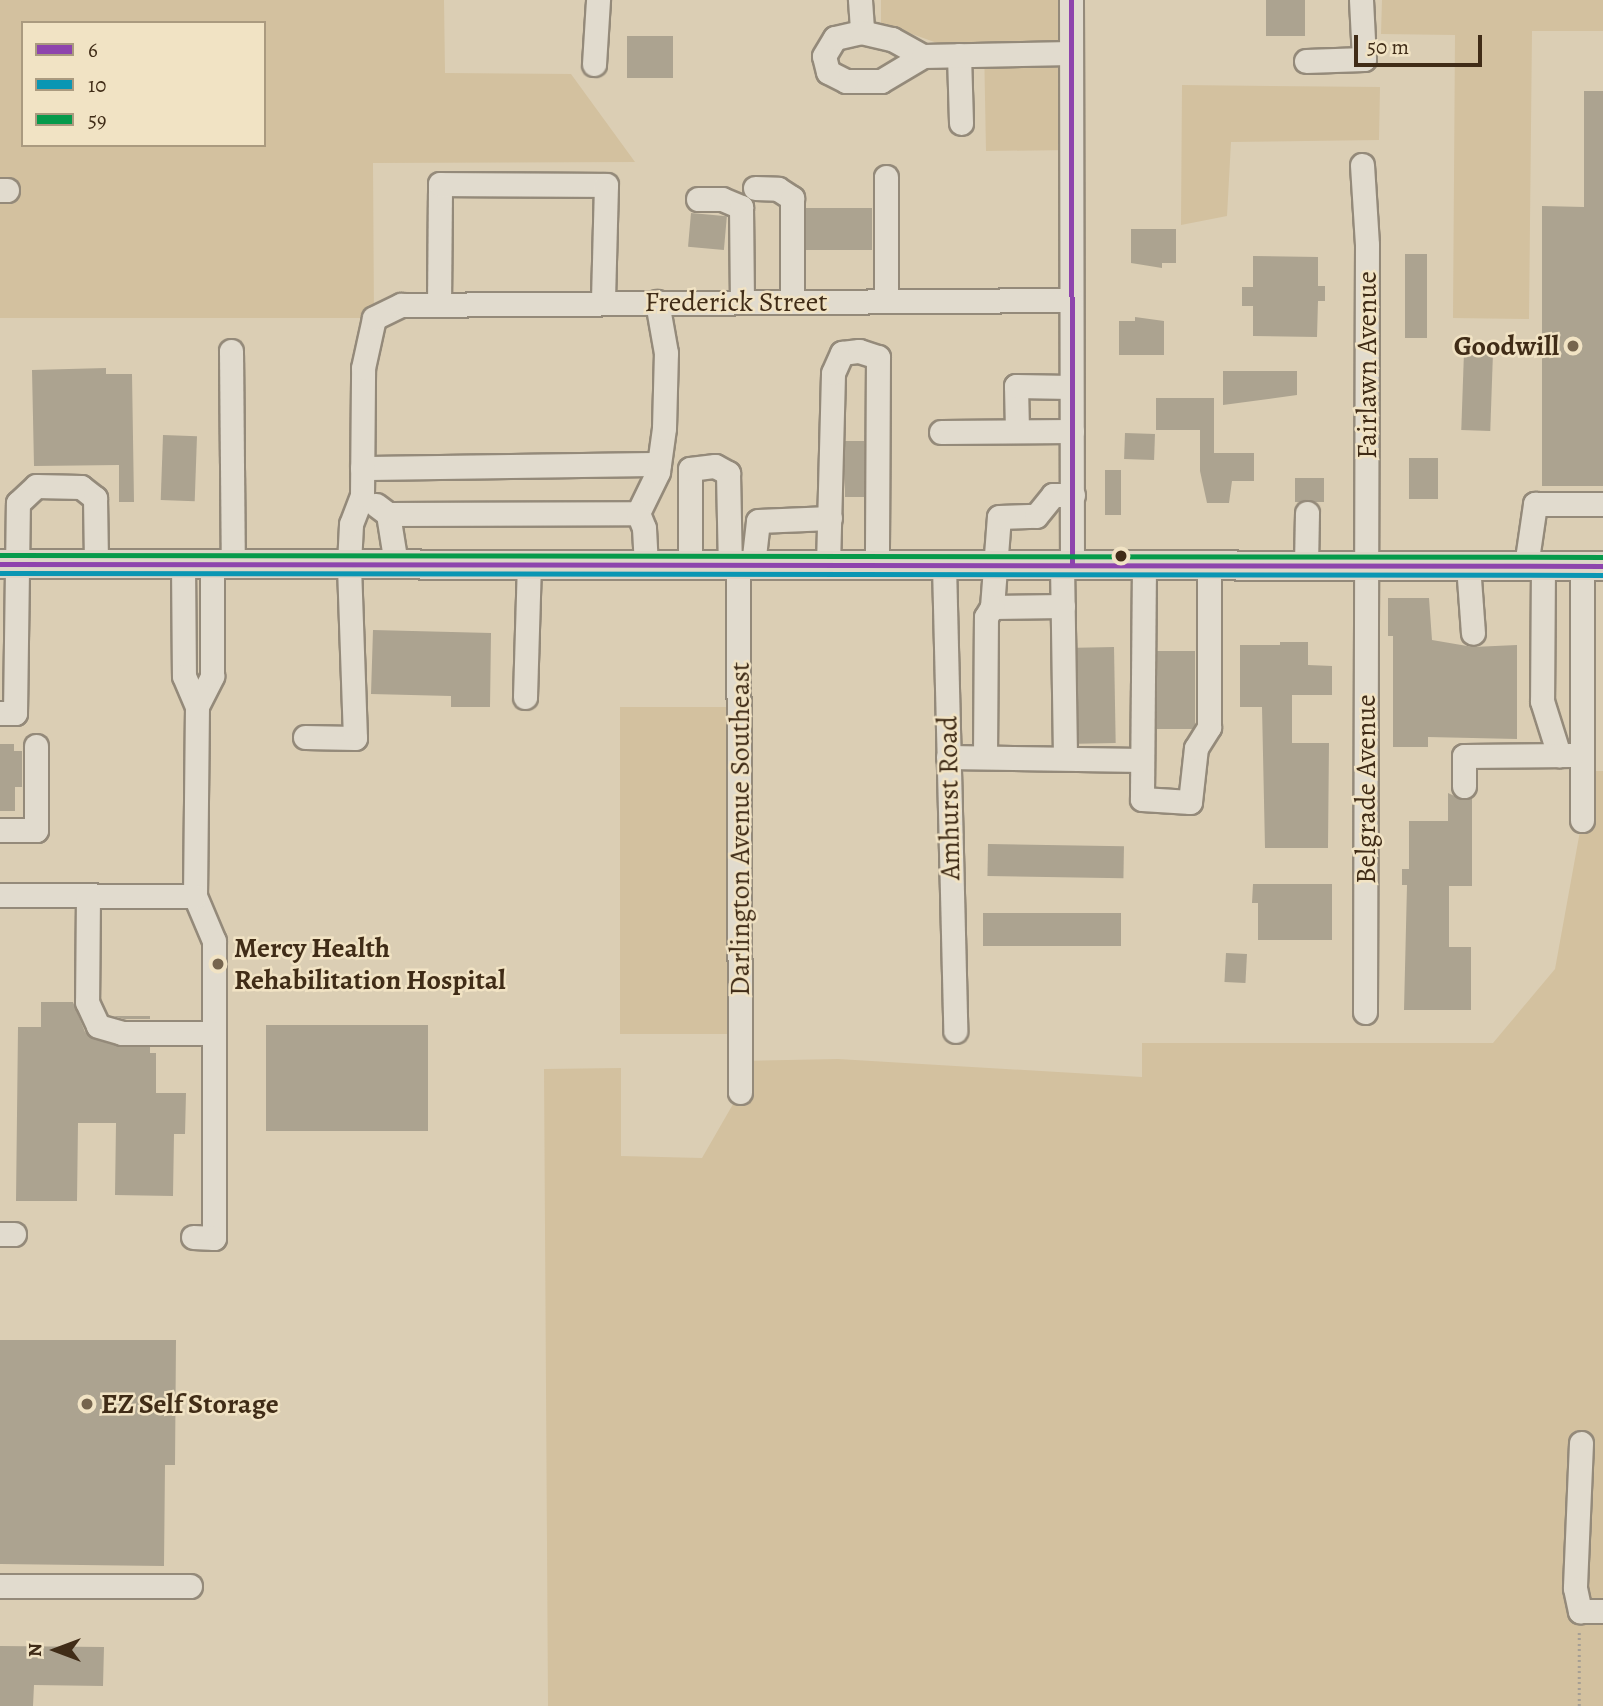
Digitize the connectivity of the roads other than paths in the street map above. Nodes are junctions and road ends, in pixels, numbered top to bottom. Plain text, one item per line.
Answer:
1 (598, 0) edge
2 (860, 0) edge
3 (1071, 0) edge
4 (1361, 0) edge
5 (862, 32) junction
6 (1071, 53) junction
7 (923, 55) junction
8 (958, 55) junction
9 (1306, 61) dead end
10 (594, 64) dead end
11 (961, 123) dead end
12 (1362, 165) dead end
13 (886, 177) dead end
14 (755, 188) dead end
15 (698, 199) dead end
16 (1071, 300) junction
17 (886, 301) junction
18 (603, 302) junction
19 (657, 302) junction
20 (741, 302) junction
21 (792, 302) junction
22 (439, 304) junction
23 (231, 351) dead end
24 (1071, 387) junction
25 (1017, 430) junction
26 (1072, 431) junction
27 (941, 432) dead end
28 (659, 464) junction
29 (362, 468) junction
30 (362, 495) junction
31 (1073, 495) junction
32 (1603, 504) edge
33 (638, 513) junction
34 (1307, 513) dead end
35 (388, 514) junction
36 (830, 518) junction
37 (8, 564) edge
38 (96, 564) junction
39 (183, 564) junction
40 (222, 564) junction
41 (349, 564) junction
42 (396, 564) junction
43 (529, 565) junction
44 (646, 565) junction
45 (690, 565) junction
46 (740, 565) junction
47 (828, 565) junction
48 (877, 565) junction
49 (944, 565) junction
50 (998, 565) junction
51 (1067, 565) junction
52 (1144, 565) junction
53 (1209, 565) junction
54 (1306, 565) junction
55 (1367, 565) junction
56 (1468, 565) junction
57 (1534, 566) junction
58 (1593, 566) edge
59 (1063, 606) junction
60 (992, 607) junction
61 (8, 623) edge
62 (1474, 633) dead end
63 (525, 696) dead end
64 (197, 706) junction
65 (0, 713) edge
66 (305, 737) dead end
67 (36, 746) dead end
68 (1559, 755) junction
69 (1582, 755) junction
70 (948, 757) junction
71 (985, 757) junction
72 (1065, 758) junction
73 (1142, 760) junction
74 (1464, 786) dead end
75 (1582, 820) dead end
76 (0, 830) edge
77 (0, 895) edge
78 (88, 895) junction
79 (195, 896) junction
80 (1365, 1013) dead end
81 (955, 1031) dead end
82 (214, 1033) junction
83 (740, 1092) dead end
84 (193, 1237) dead end
85 (1581, 1443) dead end
86 (0, 1586) edge
87 (190, 1586) dead end
88 (1603, 1611) edge

1 - 10 street
2 - 5 street
3 - 6 street
4 - 9 street
5 - 7 street
5 - 7 street
6 - 8 street
6 - 16 street
7 - 8 street
8 - 11 street
12 - 55 street, Fairlawn Avenue
13 - 17 street
14 - 21 street
15 - 20 street
16 - 17 street, Frederick Street
16 - 24 street
17 - 21 street, Frederick Street
18 - 19 street, Frederick Street
18 - 22 street, Frederick Street
18 - 22 street
19 - 20 street, Frederick Street
19 - 28 street
20 - 21 street, Frederick Street
22 - 29 street, Frederick Street
23 - 40 street
24 - 25 street
24 - 26 street
25 - 26 street
25 - 27 street
26 - 31 street
28 - 29 street
28 - 33 street
29 - 30 street
30 - 35 street
30 - 41 street
31 - 50 street
31 - 51 street
32 - 57 street
33 - 35 street
33 - 44 street
34 - 54 street
35 - 42 street
36 - 46 street
36 - 47 street
36 - 48 street
37 - 38 main road
37 - 38 street
37 - 61 street
38 - 39 main road
39 - 40 main road
39 - 64 street
40 - 41 main road
40 - 64 street
41 - 42 main road
41 - 66 street
42 - 43 main road
43 - 44 main road
43 - 63 street
44 - 45 main road
45 - 46 main road
45 - 46 street
46 - 47 main road
46 - 83 street, Darlington Avenue Southeast
47 - 48 main road
48 - 49 main road
49 - 50 main road
49 - 70 street, Amhurst Road
50 - 51 main road
50 - 60 street
51 - 52 main road
51 - 59 street
52 - 53 main road
52 - 73 street
53 - 54 main road
53 - 73 street
54 - 55 main road
55 - 56 main road
55 - 80 street, Belgrade Avenue
56 - 57 main road
56 - 62 street
57 - 58 main road
57 - 68 street
58 - 69 street
59 - 60 street
59 - 72 street
60 - 71 street
61 - 65 street
64 - 79 street
67 - 76 street
68 - 69 street
68 - 74 street
69 - 75 street
70 - 71 street
70 - 81 street, Amhurst Road
71 - 72 street
72 - 73 street
77 - 78 street
78 - 79 street
78 - 82 street
79 - 82 street
82 - 84 street
85 - 88 street
86 - 87 street

